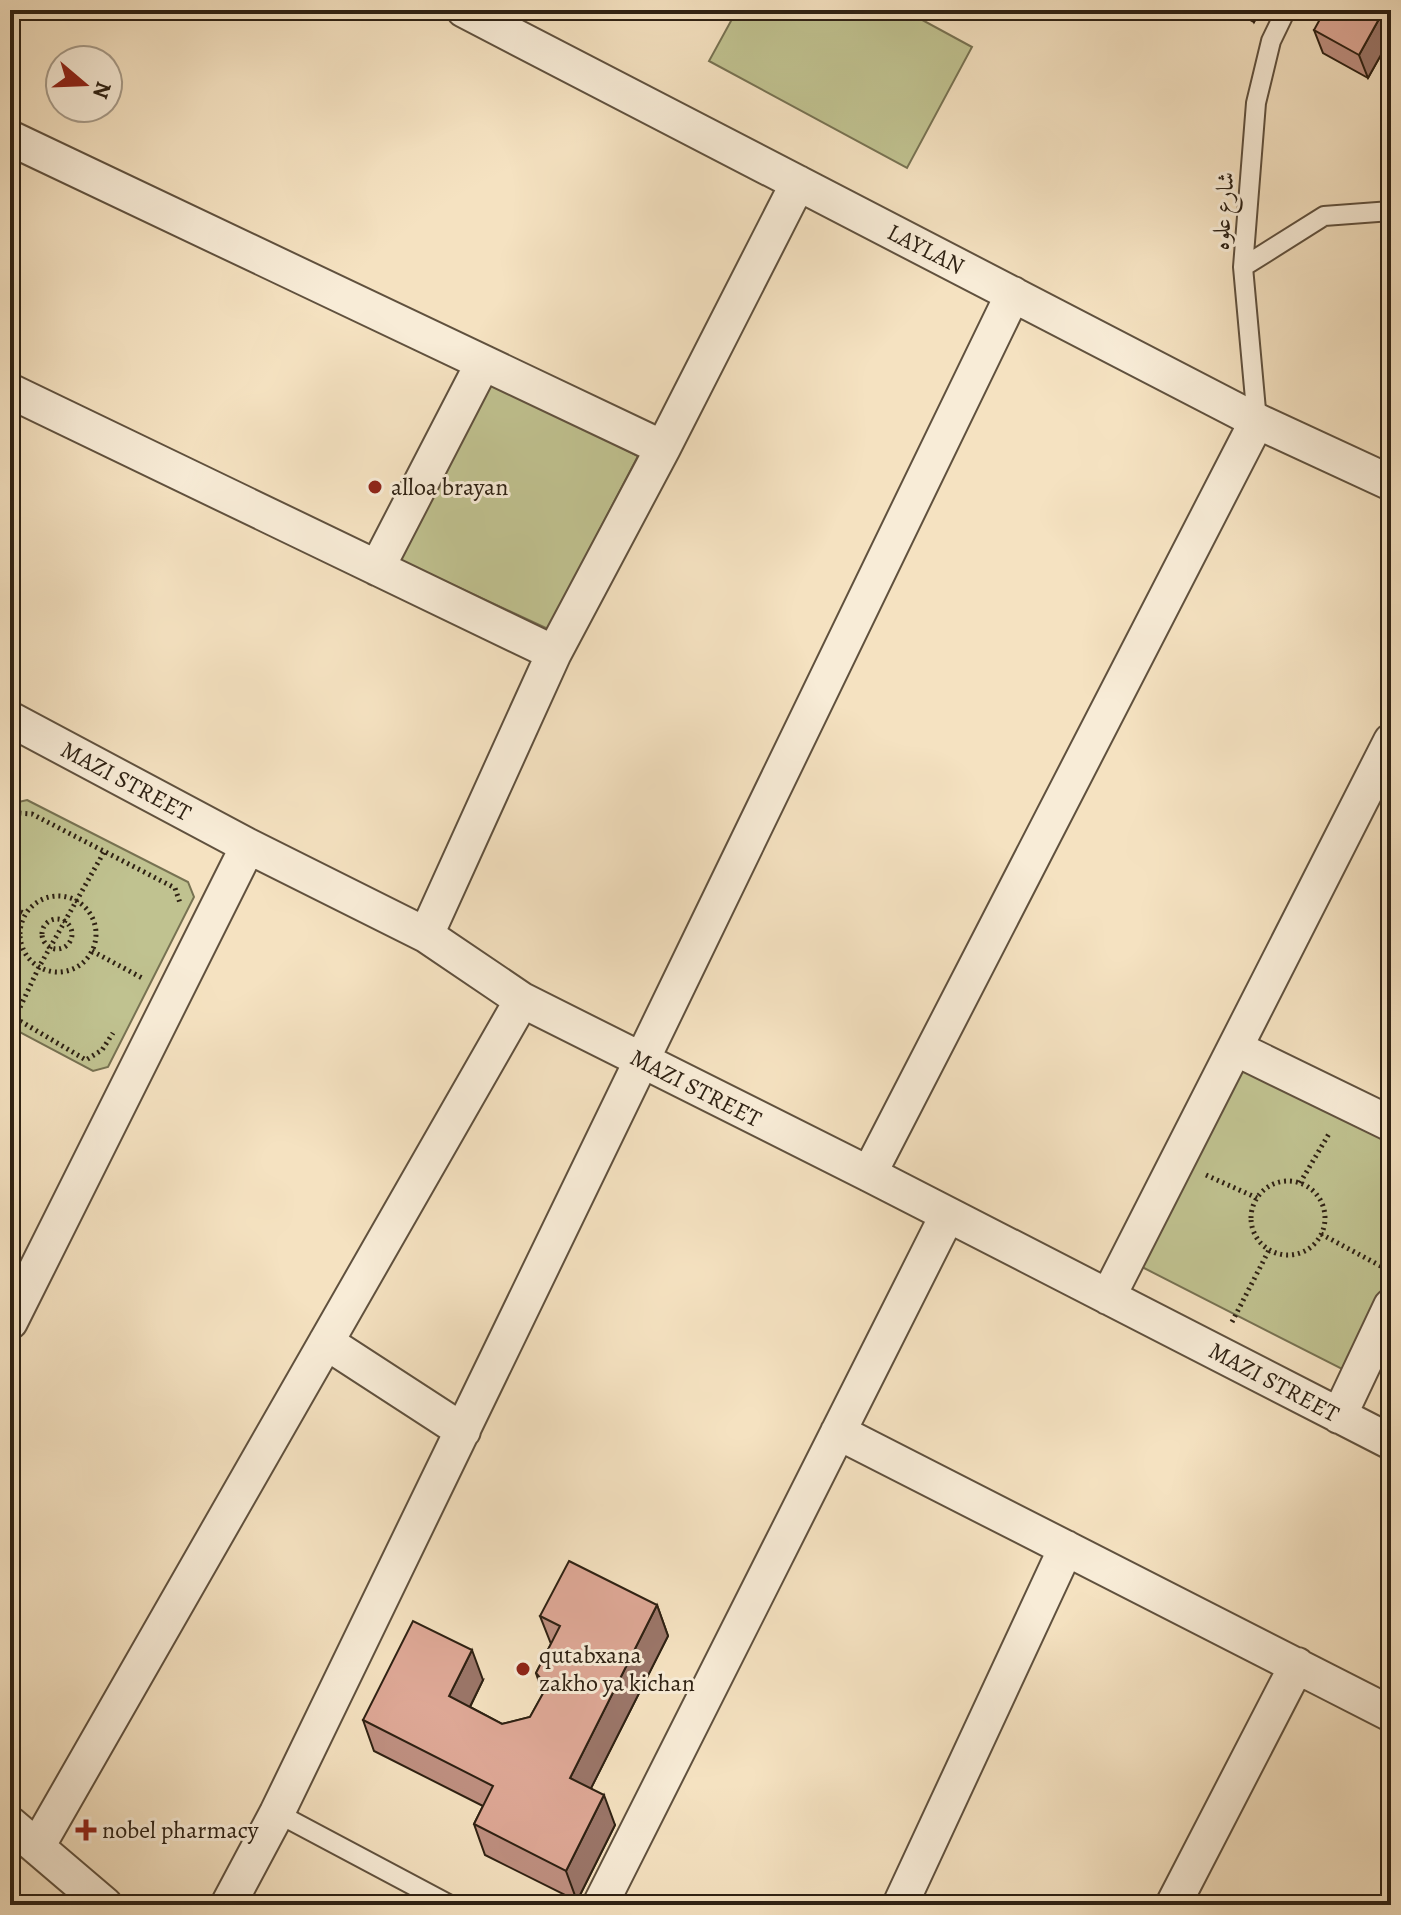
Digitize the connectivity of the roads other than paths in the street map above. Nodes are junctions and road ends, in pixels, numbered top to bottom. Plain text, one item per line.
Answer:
1 (464, 10) edge
2 (1286, 10) edge
3 (10, 138) edge
4 (798, 183) junction
5 (1391, 211) edge
6 (1243, 267) junction
7 (1013, 294) junction
8 (483, 363) junction
9 (10, 391) edge
10 (1257, 421) junction
11 (663, 448) junction
12 (1391, 483) edge
13 (377, 568) junction
14 (554, 653) junction
15 (11, 723) edge
16 (1391, 741) edge
17 (248, 846) junction
18 (426, 935) junction
19 (522, 1000) junction
20 (1235, 1048) junction
21 (643, 1061) junction
22 (1391, 1124) edge
23 (869, 1174) junction
24 (947, 1216) junction
25 (1108, 1297) junction
26 (1391, 1306) edge
27 (10, 1322) edge
28 (326, 1342) junction
29 (1339, 1416) junction
30 (463, 1431) junction
31 (838, 1432) junction
32 (1391, 1442) edge
33 (1066, 1548) junction
34 (1297, 1665) junction
35 (1391, 1714) edge
36 (277, 1813) junction
37 (10, 1824) edge
38 (37, 1847) junction
39 (105, 1905) edge
40 (228, 1905) edge
41 (450, 1905) edge
42 (600, 1905) edge
43 (900, 1905) edge
44 (1173, 1905) edge

1 - 4 street, LAYLAN
2 - 6 lane, شارع علوه
3 - 8 street
4 - 7 street, LAYLAN
4 - 11 street
5 - 6 lane
6 - 10 lane, شارع علوه
7 - 10 street, LAYLAN
7 - 21 street
8 - 11 street
8 - 13 street
9 - 13 street
10 - 12 street, LAYLAN
10 - 23 street
11 - 14 street
13 - 14 street
14 - 18 street
15 - 17 street, MAZI STREET
16 - 20 street
17 - 18 street, MAZI STREET
17 - 27 street
18 - 19 street, MAZI STREET
19 - 21 street, MAZI STREET
19 - 28 street
20 - 22 street
20 - 25 street
21 - 23 street, MAZI STREET
21 - 30 street
23 - 24 street, MAZI STREET
24 - 25 street, MAZI STREET
24 - 31 street
25 - 29 street, MAZI STREET
26 - 29 street
28 - 30 street
28 - 38 street
29 - 32 street, MAZI STREET
30 - 36 street
31 - 33 street
31 - 42 street
33 - 34 street
33 - 43 street
34 - 35 street
34 - 44 street
36 - 40 street
36 - 41 lane
37 - 38 street
38 - 39 street

